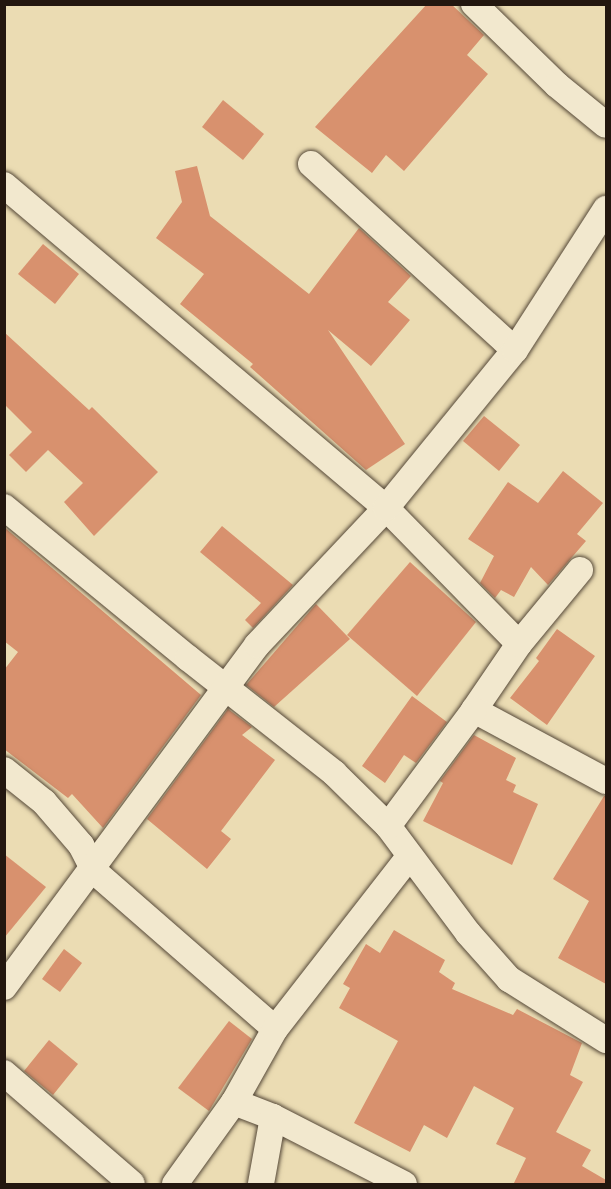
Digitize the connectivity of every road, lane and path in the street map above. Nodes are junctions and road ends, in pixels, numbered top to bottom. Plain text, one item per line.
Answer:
1 (474, 4) edge
2 (606, 125) edge
3 (311, 164) dead end
4 (9, 199) edge
5 (606, 209) edge
6 (515, 350) junction
7 (4, 507) edge
8 (386, 508) junction
9 (580, 570) dead end
10 (519, 644) junction
11 (226, 689) junction
12 (474, 710) junction
13 (4, 770) edge
14 (606, 781) edge
15 (388, 826) junction
16 (409, 857) junction
17 (93, 871) junction
18 (4, 987) edge
19 (275, 1029) junction
20 (606, 1040) edge
21 (4, 1073) edge
22 (234, 1102) junction
23 (273, 1117) junction
24 (132, 1185) edge
25 (175, 1185) edge
26 (261, 1185) edge
27 (404, 1185) edge

1 - 2 street
3 - 6 street
4 - 8 street
5 - 6 street
6 - 8 street
7 - 11 street
8 - 10 street
8 - 11 street
9 - 10 street
10 - 12 street
11 - 15 street
11 - 17 street
12 - 14 street
12 - 15 street
13 - 17 street
15 - 16 street
16 - 19 street
16 - 20 street
17 - 18 street
17 - 19 street
19 - 22 street
21 - 24 street
22 - 23 street
22 - 25 street
23 - 26 street
23 - 27 street

